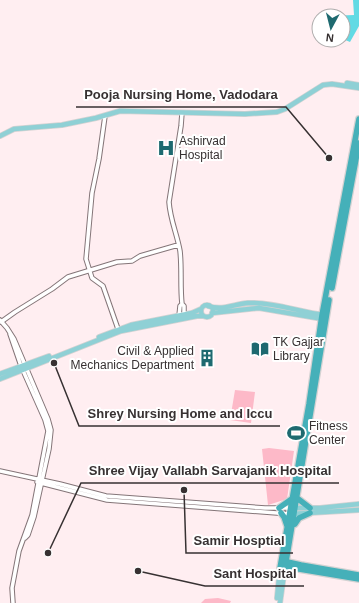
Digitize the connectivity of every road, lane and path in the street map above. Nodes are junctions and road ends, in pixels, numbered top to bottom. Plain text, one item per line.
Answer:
1 (359, 85) edge
2 (359, 88) edge
3 (297, 100) junction
4 (182, 113) junction
5 (105, 116) junction
6 (359, 119) edge
7 (0, 136) edge
8 (359, 143) edge
9 (178, 245) junction
10 (88, 270) junction
11 (208, 306) junction
12 (201, 309) junction
13 (212, 313) junction
14 (203, 316) junction
15 (182, 317) junction
16 (324, 317) junction
17 (1, 321) edge
18 (118, 329) junction
19 (24, 367) junction
20 (0, 374) edge
21 (0, 379) edge
22 (0, 471) edge
23 (40, 481) junction
24 (295, 498) junction
25 (359, 504) edge
26 (310, 510) junction
27 (359, 510) edge
28 (280, 511) junction
29 (293, 511) junction
30 (290, 528) junction
31 (284, 561) junction
32 (283, 568) junction
33 (299, 569) junction
34 (359, 575) edge
35 (283, 577) junction
36 (359, 579) edge
37 (13, 603) edge
38 (278, 603) edge

1 - 3 main road
2 - 3 main road
3 - 4 main road
4 - 5 main road
4 - 9 street
5 - 7 main road
5 - 10 street
6 - 16 highway
8 - 16 highway
9 - 10 street
9 - 15 street
10 - 17 street
10 - 18 street
11 - 12 main road
11 - 13 main road
11 - 16 main road
12 - 14 main road
12 - 15 main road
13 - 14 main road
13 - 16 main road
14 - 15 main road
15 - 18 main road
15 - 19 main road
16 - 24 highway
17 - 19 street
18 - 19 main road
19 - 20 main road
19 - 21 main road
19 - 23 street
22 - 23 street
23 - 28 street
23 - 37 street
24 - 26 highway
24 - 28 highway
24 - 29 highway
25 - 26 main road
26 - 27 main road
26 - 29 main road
26 - 30 highway
28 - 29 street
28 - 30 highway
29 - 30 highway
30 - 31 highway
31 - 32 highway
31 - 34 highway
32 - 33 highway
32 - 35 main road
32 - 38 main road
33 - 35 highway
33 - 36 highway
35 - 38 main road

